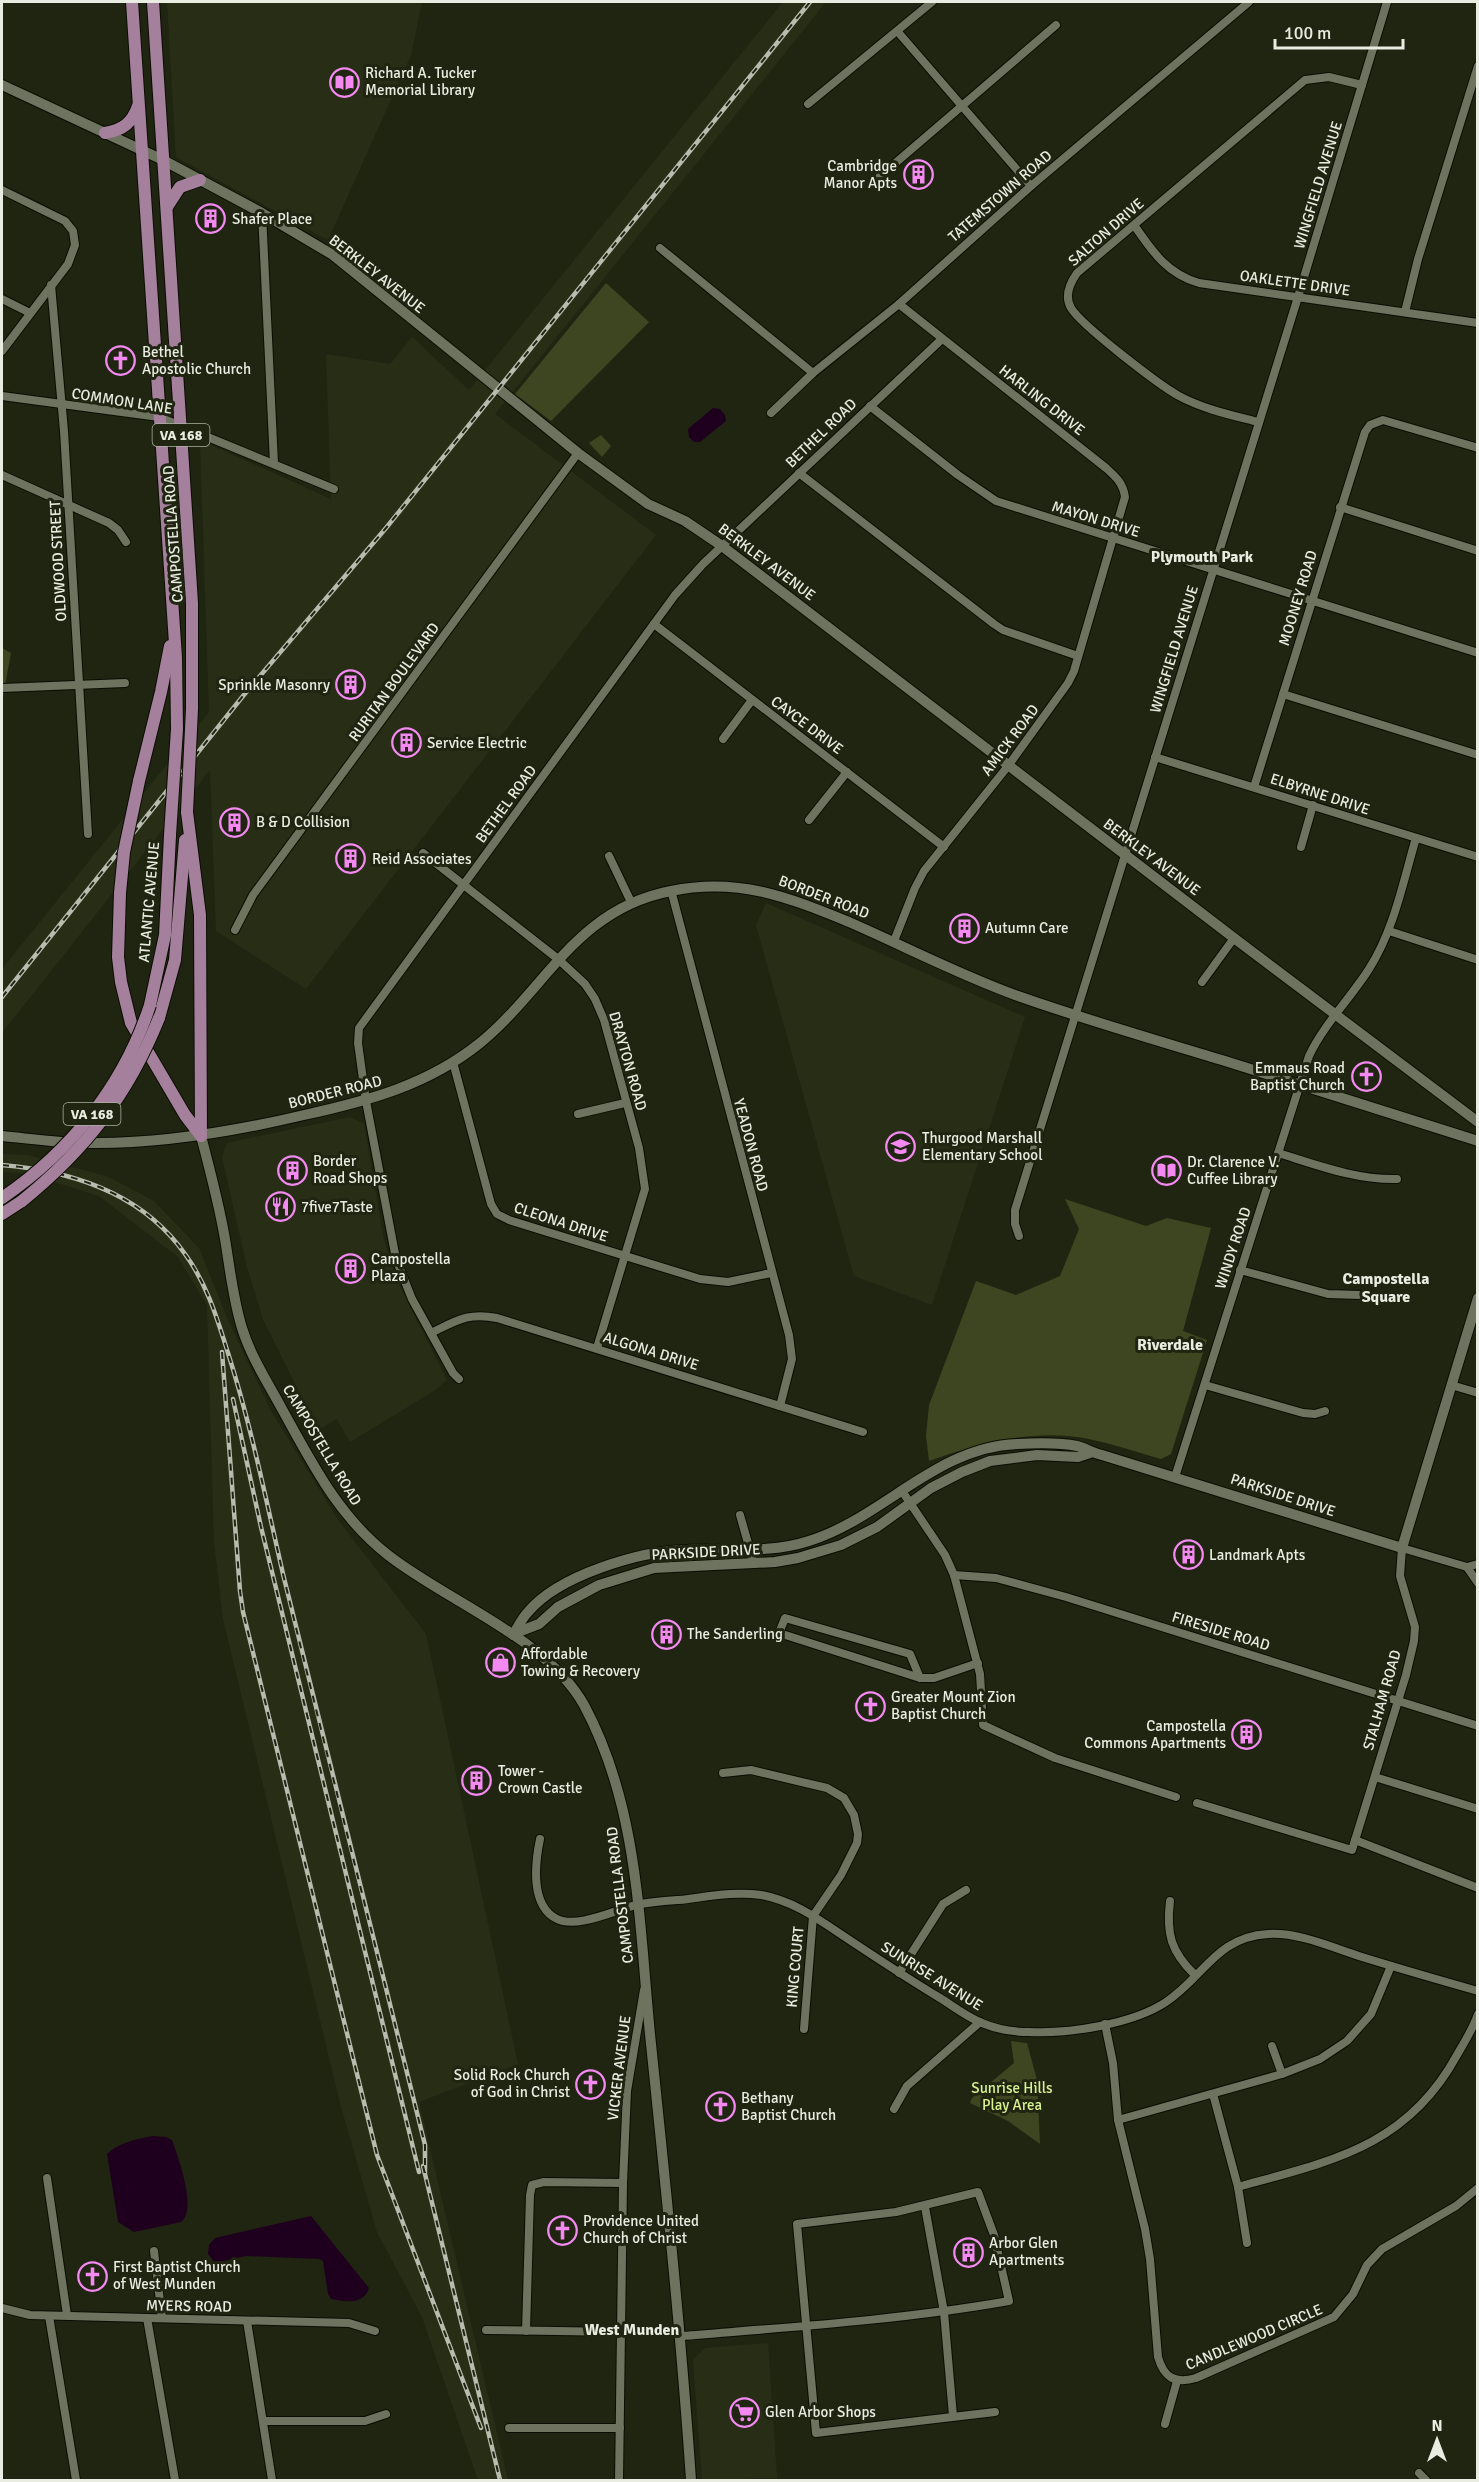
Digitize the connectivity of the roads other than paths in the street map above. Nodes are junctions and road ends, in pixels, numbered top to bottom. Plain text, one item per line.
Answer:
1 (132, 2) edge
2 (153, 2) edge
3 (932, 2) edge
4 (1249, 2) edge
5 (1387, 2) edge
6 (1056, 25) dead end
7 (898, 32) junction
8 (1478, 66) edge
9 (2, 85) edge
10 (1362, 85) junction
11 (139, 102) junction
12 (808, 104) dead end
13 (962, 106) junction
14 (105, 133) junction
15 (142, 150) junction
16 (163, 160) junction
17 (878, 178) dead end
18 (200, 180) junction
19 (1031, 186) junction
20 (2, 190) edge
21 (166, 208) junction
22 (262, 213) junction
23 (1134, 225) junction
24 (660, 248) dead end
25 (51, 285) junction
26 (1298, 297) junction
27 (2, 299) edge
28 (899, 304) junction
29 (1405, 312) junction
30 (30, 314) junction
31 (1478, 323) edge
32 (942, 339) junction
33 (2, 351) edge
34 (813, 373) junction
35 (2, 396) edge
36 (61, 405) junction
37 (870, 406) junction
38 (771, 413) dead end
39 (159, 417) junction
40 (1258, 423) junction
41 (180, 424) junction
42 (1478, 448) edge
43 (578, 453) junction
44 (274, 463) junction
45 (799, 473) junction
46 (2, 476) edge
47 (334, 489) dead end
48 (67, 504) junction
49 (1340, 507) junction
50 (1114, 539) junction
51 (126, 542) dead end
52 (722, 546) junction
53 (1478, 551) edge
54 (1213, 570) junction
55 (1311, 602) junction
56 (173, 624) junction
57 (654, 624) junction
58 (1478, 653) edge
59 (1078, 656) junction
60 (125, 683) dead end
61 (79, 684) junction
62 (2, 688) edge
63 (1283, 694) junction
64 (752, 700) junction
65 (723, 739) dead end
66 (1478, 755) edge
67 (1155, 757) junction
68 (1008, 766) junction
69 (846, 772) junction
70 (1254, 787) junction
71 (1313, 805) junction
72 (188, 812) junction
73 (809, 820) dead end
74 (88, 834) dead end
75 (1416, 838) junction
76 (944, 847) junction
77 (1300, 847) dead end
78 (423, 853) dead end
79 (1125, 855) junction
80 (609, 856) dead end
81 (1478, 857) edge
82 (464, 884) junction
83 (671, 891) junction
84 (632, 904) junction
85 (236, 930) dead end
86 (1389, 932) junction
87 (1234, 938) junction
88 (894, 941) junction
89 (558, 959) junction
90 (1478, 960) edge
91 (1202, 981) dead end
92 (1075, 1015) junction
93 (1334, 1015) junction
94 (453, 1062) junction
95 (1298, 1084) junction
96 (366, 1101) junction
97 (625, 1103) junction
98 (578, 1114) dead end
99 (1475, 1119) edge
100 (1461, 1135) junction
101 (2, 1136) edge
102 (201, 1136) junction
103 (1478, 1141) edge
104 (1278, 1153) junction
105 (1397, 1179) dead end
106 (2, 1198) edge
107 (2, 1214) edge
108 (1019, 1236) dead end
109 (626, 1256) junction
110 (1240, 1270) junction
111 (771, 1273) junction
112 (1360, 1295) dead end
113 (1478, 1298) edge
114 (431, 1333) junction
115 (597, 1348) junction
116 (459, 1379) dead end
117 (1205, 1384) junction
118 (1451, 1385) junction
119 (1478, 1393) edge
120 (780, 1406) junction
121 (1325, 1411) dead end
122 (864, 1432) dead end
123 (1090, 1453) junction
124 (1175, 1477) junction
125 (902, 1491) junction
126 (912, 1502) junction
127 (740, 1515) dead end
128 (1402, 1548) junction
129 (751, 1551) junction
130 (754, 1564) junction
131 (1478, 1564) edge
132 (1467, 1567) junction
133 (954, 1575) junction
134 (1478, 1583) edge
135 (513, 1635) junction
136 (978, 1662) junction
137 (920, 1678) junction
138 (1398, 1701) junction
139 (1478, 1726) edge
140 (723, 1773) dead end
141 (1375, 1777) junction
142 (1176, 1797) dead end
143 (1197, 1803) dead end
144 (1478, 1809) edge
145 (540, 1839) dead end
146 (1355, 1840) junction
147 (1478, 1888) edge
148 (966, 1890) dead end
149 (1170, 1901) dead end
150 (638, 1904) junction
151 (813, 1916) junction
152 (1391, 1966) junction
153 (899, 1973) junction
154 (1195, 1975) junction
155 (645, 1984) junction
156 (1478, 1991) edge
157 (1478, 2014) edge
158 (980, 2022) junction
159 (1105, 2024) junction
160 (804, 2029) dead end
161 (1272, 2046) dead end
162 (1281, 2074) junction
163 (1213, 2094) junction
164 (894, 2109) dead end
165 (1118, 2120) junction
166 (47, 2178) dead end
167 (623, 2183) junction
168 (1238, 2187) junction
169 (1478, 2187) edge
170 (925, 2207) junction
171 (1247, 2243) dead end
172 (154, 2251) dead end
173 (2, 2308) edge
174 (944, 2312) junction
175 (67, 2315) junction
176 (49, 2316) junction
177 (147, 2318) junction
178 (162, 2318) junction
179 (247, 2321) junction
180 (806, 2325) junction
181 (486, 2330) dead end
182 (375, 2331) dead end
183 (526, 2331) junction
184 (621, 2332) junction
185 (681, 2336) junction
186 (1177, 2381) junction
187 (994, 2412) dead end
188 (386, 2414) dead end
189 (953, 2416) junction
190 (263, 2421) junction
191 (1165, 2424) dead end
192 (509, 2428) dead end
193 (620, 2428) junction
194 (76, 2481) edge
195 (175, 2481) edge
196 (272, 2481) edge
197 (619, 2481) edge
198 (691, 2481) edge

1 - 11 main road, CAMPOSTELLA ROAD / VA 168
2 - 16 main road, CAMPOSTELLA ROAD / VA 168
3 - 7 street
4 - 19 street, TATEMSTOWN ROAD
5 - 10 street, WINGFIELD AVENUE
6 - 13 street
7 - 12 street
7 - 13 street
8 - 29 street
9 - 14 street, BERKLEY AVENUE
10 - 23 street, SALTON DRIVE
10 - 26 street, WINGFIELD AVENUE
11 - 14 main road
11 - 15 main road, CAMPOSTELLA ROAD / VA 168
13 - 17 street
13 - 19 street
14 - 15 street, BERKLEY AVENUE
15 - 16 street, BERKLEY AVENUE
15 - 39 main road, CAMPOSTELLA ROAD / VA 168
16 - 18 street, BERKLEY AVENUE
16 - 21 main road, CAMPOSTELLA ROAD / VA 168
18 - 21 main road
18 - 22 street, BERKLEY AVENUE
19 - 28 street, TATEMSTOWN ROAD
20 - 25 street
21 - 41 main road, CAMPOSTELLA ROAD / VA 168
22 - 43 street, BERKLEY AVENUE
22 - 44 street
23 - 26 street, OAKLETTE DRIVE
23 - 40 street, SALTON DRIVE
24 - 34 street
25 - 30 street
25 - 36 street, OLDWOOD STREET
26 - 29 street, OAKLETTE DRIVE
26 - 40 street, WINGFIELD AVENUE
27 - 30 street
28 - 32 street, HARLING DRIVE
28 - 34 street, TATEMSTOWN ROAD
29 - 31 street, OAKLETTE DRIVE
30 - 33 street
32 - 37 street, BETHEL ROAD
32 - 50 street, HARLING DRIVE
34 - 38 street, TATEMSTOWN ROAD
35 - 36 street, COMMON LANE
36 - 39 street, COMMON LANE
36 - 48 street, OLDWOOD STREET
37 - 45 street, BETHEL ROAD
37 - 50 street, MAYON DRIVE
39 - 41 street, COMMON LANE
39 - 56 main road, CAMPOSTELLA ROAD / VA 168
40 - 54 street, WINGFIELD AVENUE
41 - 44 street, COMMON LANE
41 - 72 main road, CAMPOSTELLA ROAD / VA 168, bridge
42 - 49 street, MOONEY ROAD
43 - 52 street, BERKLEY AVENUE
43 - 85 street, RURITAN BOULEVARD
44 - 47 street, COMMON LANE
45 - 52 street, BETHEL ROAD
45 - 59 street
46 - 48 street
48 - 51 street
48 - 61 street, OLDWOOD STREET
49 - 53 street
49 - 55 street, MOONEY ROAD
50 - 54 street, MAYON DRIVE
50 - 59 street, AMICK ROAD
52 - 57 street, BETHEL ROAD
52 - 68 street, BERKLEY AVENUE
54 - 55 street, MAYON DRIVE
54 - 67 street, WINGFIELD AVENUE
55 - 58 street, MAYON DRIVE
55 - 63 street, MOONEY ROAD
56 - 102 main road, bridge
56 - 106 main road, ATLANTIC AVENUE / VA 168, bridge
57 - 64 street, CAYCE DRIVE
57 - 82 street, BETHEL ROAD
59 - 68 street, AMICK ROAD
60 - 61 street
61 - 62 street
61 - 74 street, OLDWOOD STREET
63 - 66 street
63 - 70 street, MOONEY ROAD
64 - 65 street
64 - 69 street, CAYCE DRIVE
67 - 70 street, ELBYRNE DRIVE
67 - 79 street, WINGFIELD AVENUE
68 - 76 street, AMICK ROAD
68 - 79 street, BERKLEY AVENUE
69 - 73 street
69 - 76 street, CAYCE DRIVE
70 - 71 street, ELBYRNE DRIVE
71 - 75 street, ELBYRNE DRIVE
71 - 77 street
72 - 102 main road
72 - 107 main road, ATLANTIC AVENUE / VA 168, bridge
75 - 81 street, ELBYRNE DRIVE
75 - 86 street, WINDY ROAD
76 - 88 street, AMICK ROAD
78 - 82 street, DRAYTON ROAD
79 - 87 street, BERKLEY AVENUE
79 - 92 street, WINGFIELD AVENUE
80 - 84 street
82 - 89 street, DRAYTON ROAD
82 - 96 street, BETHEL ROAD
83 - 84 street, BORDER ROAD
83 - 88 street, BORDER ROAD
83 - 111 street, YEADON ROAD
84 - 89 street, BORDER ROAD
86 - 90 street
86 - 93 street, WINDY ROAD
87 - 91 street
87 - 93 street, BERKLEY AVENUE
88 - 92 street, BORDER ROAD
89 - 94 street, BORDER ROAD
89 - 97 street, DRAYTON ROAD
92 - 95 street, BORDER ROAD
92 - 108 street, WINGFIELD AVENUE
93 - 95 street, WINDY ROAD
93 - 99 street, BERKLEY AVENUE
94 - 96 street, BORDER ROAD
94 - 109 street, CLEONA DRIVE
95 - 100 street, BORDER ROAD
95 - 104 street, WINDY ROAD
96 - 102 street, BORDER ROAD
96 - 114 street, BETHEL ROAD
97 - 98 street
97 - 109 street, DRAYTON ROAD
99 - 100 street
100 - 103 street, BORDER ROAD
101 - 102 street, BORDER ROAD
102 - 135 street, CAMPOSTELLA ROAD
104 - 105 street
104 - 110 street, WINDY ROAD
109 - 111 street, CLEONA DRIVE
109 - 115 street, DRAYTON ROAD
110 - 112 street
110 - 117 street, WINDY ROAD
111 - 120 street, YEADON ROAD
113 - 118 street, STALHAM ROAD
114 - 115 street, ALGONA DRIVE
114 - 116 street, BETHEL ROAD
115 - 120 street, ALGONA DRIVE
117 - 121 street
117 - 124 street, WINDY ROAD
118 - 119 street
118 - 128 street, STALHAM ROAD
120 - 122 street, ALGONA DRIVE
123 - 124 street, PARKSIDE DRIVE
123 - 125 street, PARKSIDE DRIVE
123 - 126 street, PARKSIDE DRIVE
124 - 128 street, PARKSIDE DRIVE
125 - 126 street
125 - 129 street, PARKSIDE DRIVE
126 - 130 street, PARKSIDE DRIVE
126 - 133 street
127 - 129 street
128 - 132 street, PARKSIDE DRIVE
128 - 138 street, STALHAM ROAD
129 - 130 street
129 - 135 street, PARKSIDE DRIVE
130 - 135 street, PARKSIDE DRIVE
131 - 132 street
132 - 134 street
133 - 136 street
133 - 138 street, FIRESIDE ROAD
135 - 150 street, CAMPOSTELLA ROAD
136 - 137 street
136 - 142 street
137 - 137 street
138 - 139 street, FIRESIDE ROAD
138 - 141 street, STALHAM ROAD
140 - 151 street, KING COURT
141 - 144 street
141 - 146 street, STALHAM ROAD
143 - 146 street
145 - 150 street, SUNRISE AVENUE
146 - 147 street
148 - 153 street
149 - 154 street
150 - 151 street, SUNRISE AVENUE
150 - 155 street, CAMPOSTELLA ROAD
151 - 153 street, SUNRISE AVENUE
151 - 160 street, KING COURT
152 - 154 street, SUNRISE AVENUE
152 - 156 street, SUNRISE AVENUE
152 - 162 street
153 - 158 street, SUNRISE AVENUE
154 - 159 street, SUNRISE AVENUE
155 - 167 street, VICKER AVENUE
155 - 185 street, CAMPOSTELLA ROAD
157 - 168 street
158 - 159 street, SUNRISE AVENUE
158 - 164 street
159 - 165 street, CANDLEWOOD CIRCLE
161 - 162 street
162 - 163 street
163 - 165 street
163 - 168 street
165 - 186 street, CANDLEWOOD CIRCLE
166 - 175 street
167 - 183 street
167 - 184 street, VICKER AVENUE
168 - 171 street
169 - 186 street, CANDLEWOOD CIRCLE
170 - 174 street
170 - 174 street
170 - 180 street
172 - 178 street
173 - 176 street, MYERS ROAD
174 - 180 street
174 - 189 street
175 - 176 street, MYERS ROAD
175 - 177 street, MYERS ROAD
176 - 194 street
177 - 178 street, MYERS ROAD
177 - 195 street
178 - 179 street, MYERS ROAD
179 - 182 street, MYERS ROAD
179 - 190 street
180 - 185 street
180 - 189 street
181 - 183 street
183 - 184 street
184 - 193 street, VICKER AVENUE
185 - 198 street, CAMPOSTELLA ROAD
186 - 191 street
187 - 189 street
188 - 190 street
190 - 196 street
192 - 193 street
193 - 197 street, VICKER AVENUE

